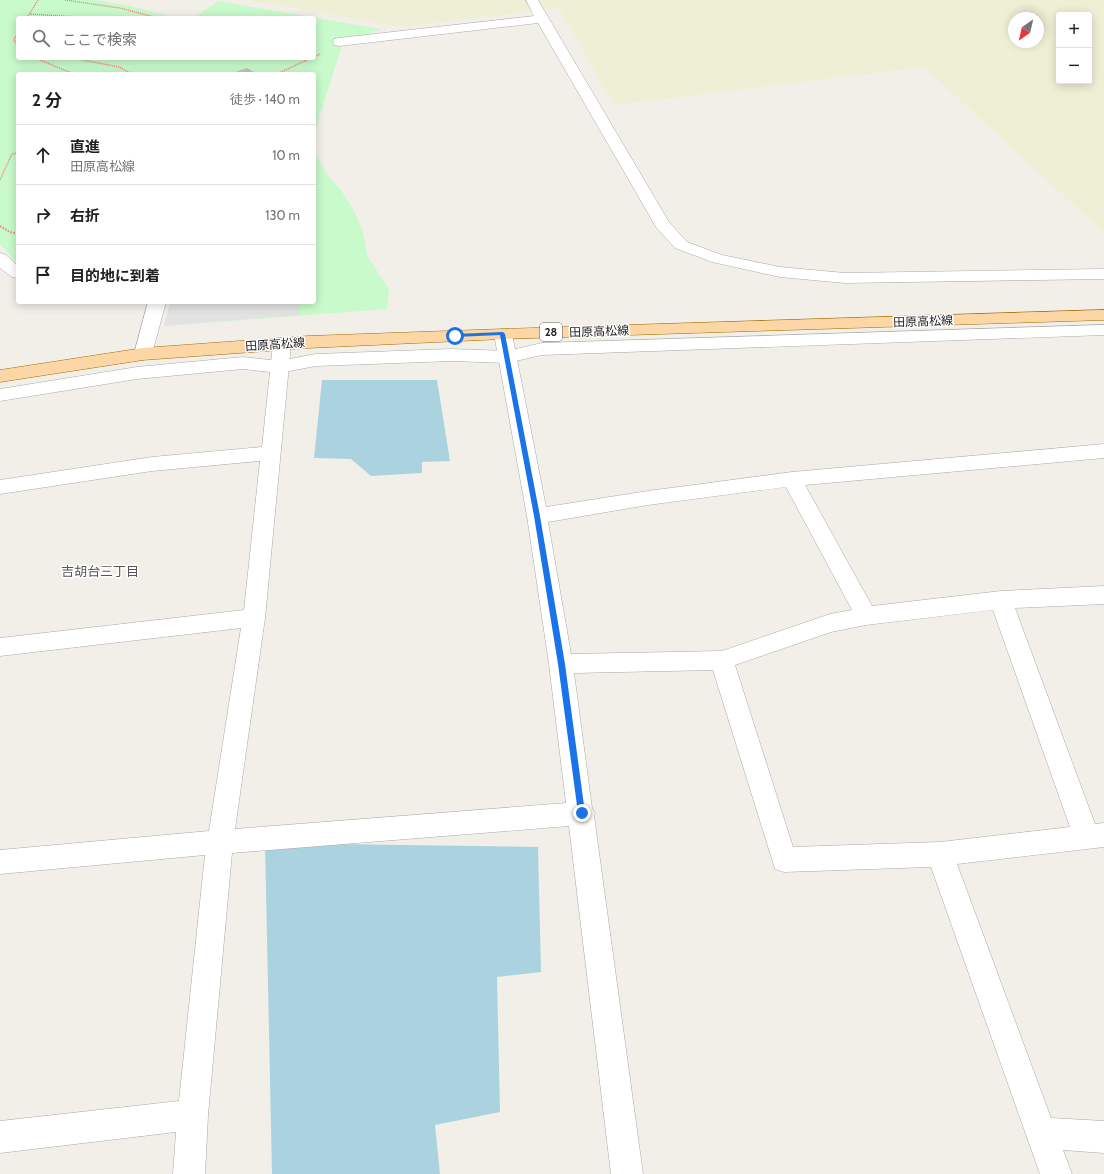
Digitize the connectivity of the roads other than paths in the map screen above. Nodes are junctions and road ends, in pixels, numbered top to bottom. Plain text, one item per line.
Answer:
1 (532, 0) edge
2 (542, 19) junction
3 (339, 42) dead end
4 (0, 258) edge
5 (16, 272) edge
6 (1104, 274) edge
7 (156, 304) edge
8 (1104, 315) edge
9 (1104, 330) edge
10 (503, 334) junction
11 (143, 354) junction
12 (280, 355) junction
13 (507, 358) junction
14 (0, 376) edge
15 (0, 395) edge
16 (1104, 451) edge
17 (271, 453) junction
18 (792, 479) junction
19 (0, 486) edge
20 (537, 516) junction
21 (1104, 595) edge
22 (1001, 600) junction
23 (866, 616) junction
24 (254, 618) junction
25 (0, 647) edge
26 (722, 660) junction
27 (561, 664) junction
28 (582, 813) junction
29 (1095, 835) edge
30 (220, 842) junction
31 (940, 854) junction
32 (0, 862) edge
33 (193, 1115) junction
34 (1041, 1133) junction
35 (0, 1137) edge
36 (1104, 1137) edge
37 (190, 1174) edge
38 (627, 1174) edge
39 (1056, 1174) edge

1 - 2 street
2 - 3 street
2 - 6 street
4 - 5 street
7 - 11 street
8 - 10 main road, 田原高松線 / 28
9 - 13 street
10 - 12 main road, 田原高松線 / 28
10 - 13 street
11 - 12 main road, 田原高松線 / 28
11 - 14 main road, 田原高松線 / 28
12 - 13 street
12 - 15 street
12 - 17 street
13 - 20 street
16 - 18 street
17 - 19 street
17 - 24 street
18 - 20 street
18 - 23 street
20 - 27 street
21 - 22 street
22 - 23 street
22 - 29 street
23 - 26 street
24 - 25 street
24 - 30 street
26 - 27 street
26 - 31 street
27 - 28 street
28 - 30 street
28 - 38 street
29 - 31 street
30 - 32 street
30 - 33 street
31 - 34 street
33 - 35 street
33 - 37 street
34 - 36 street
34 - 39 street

